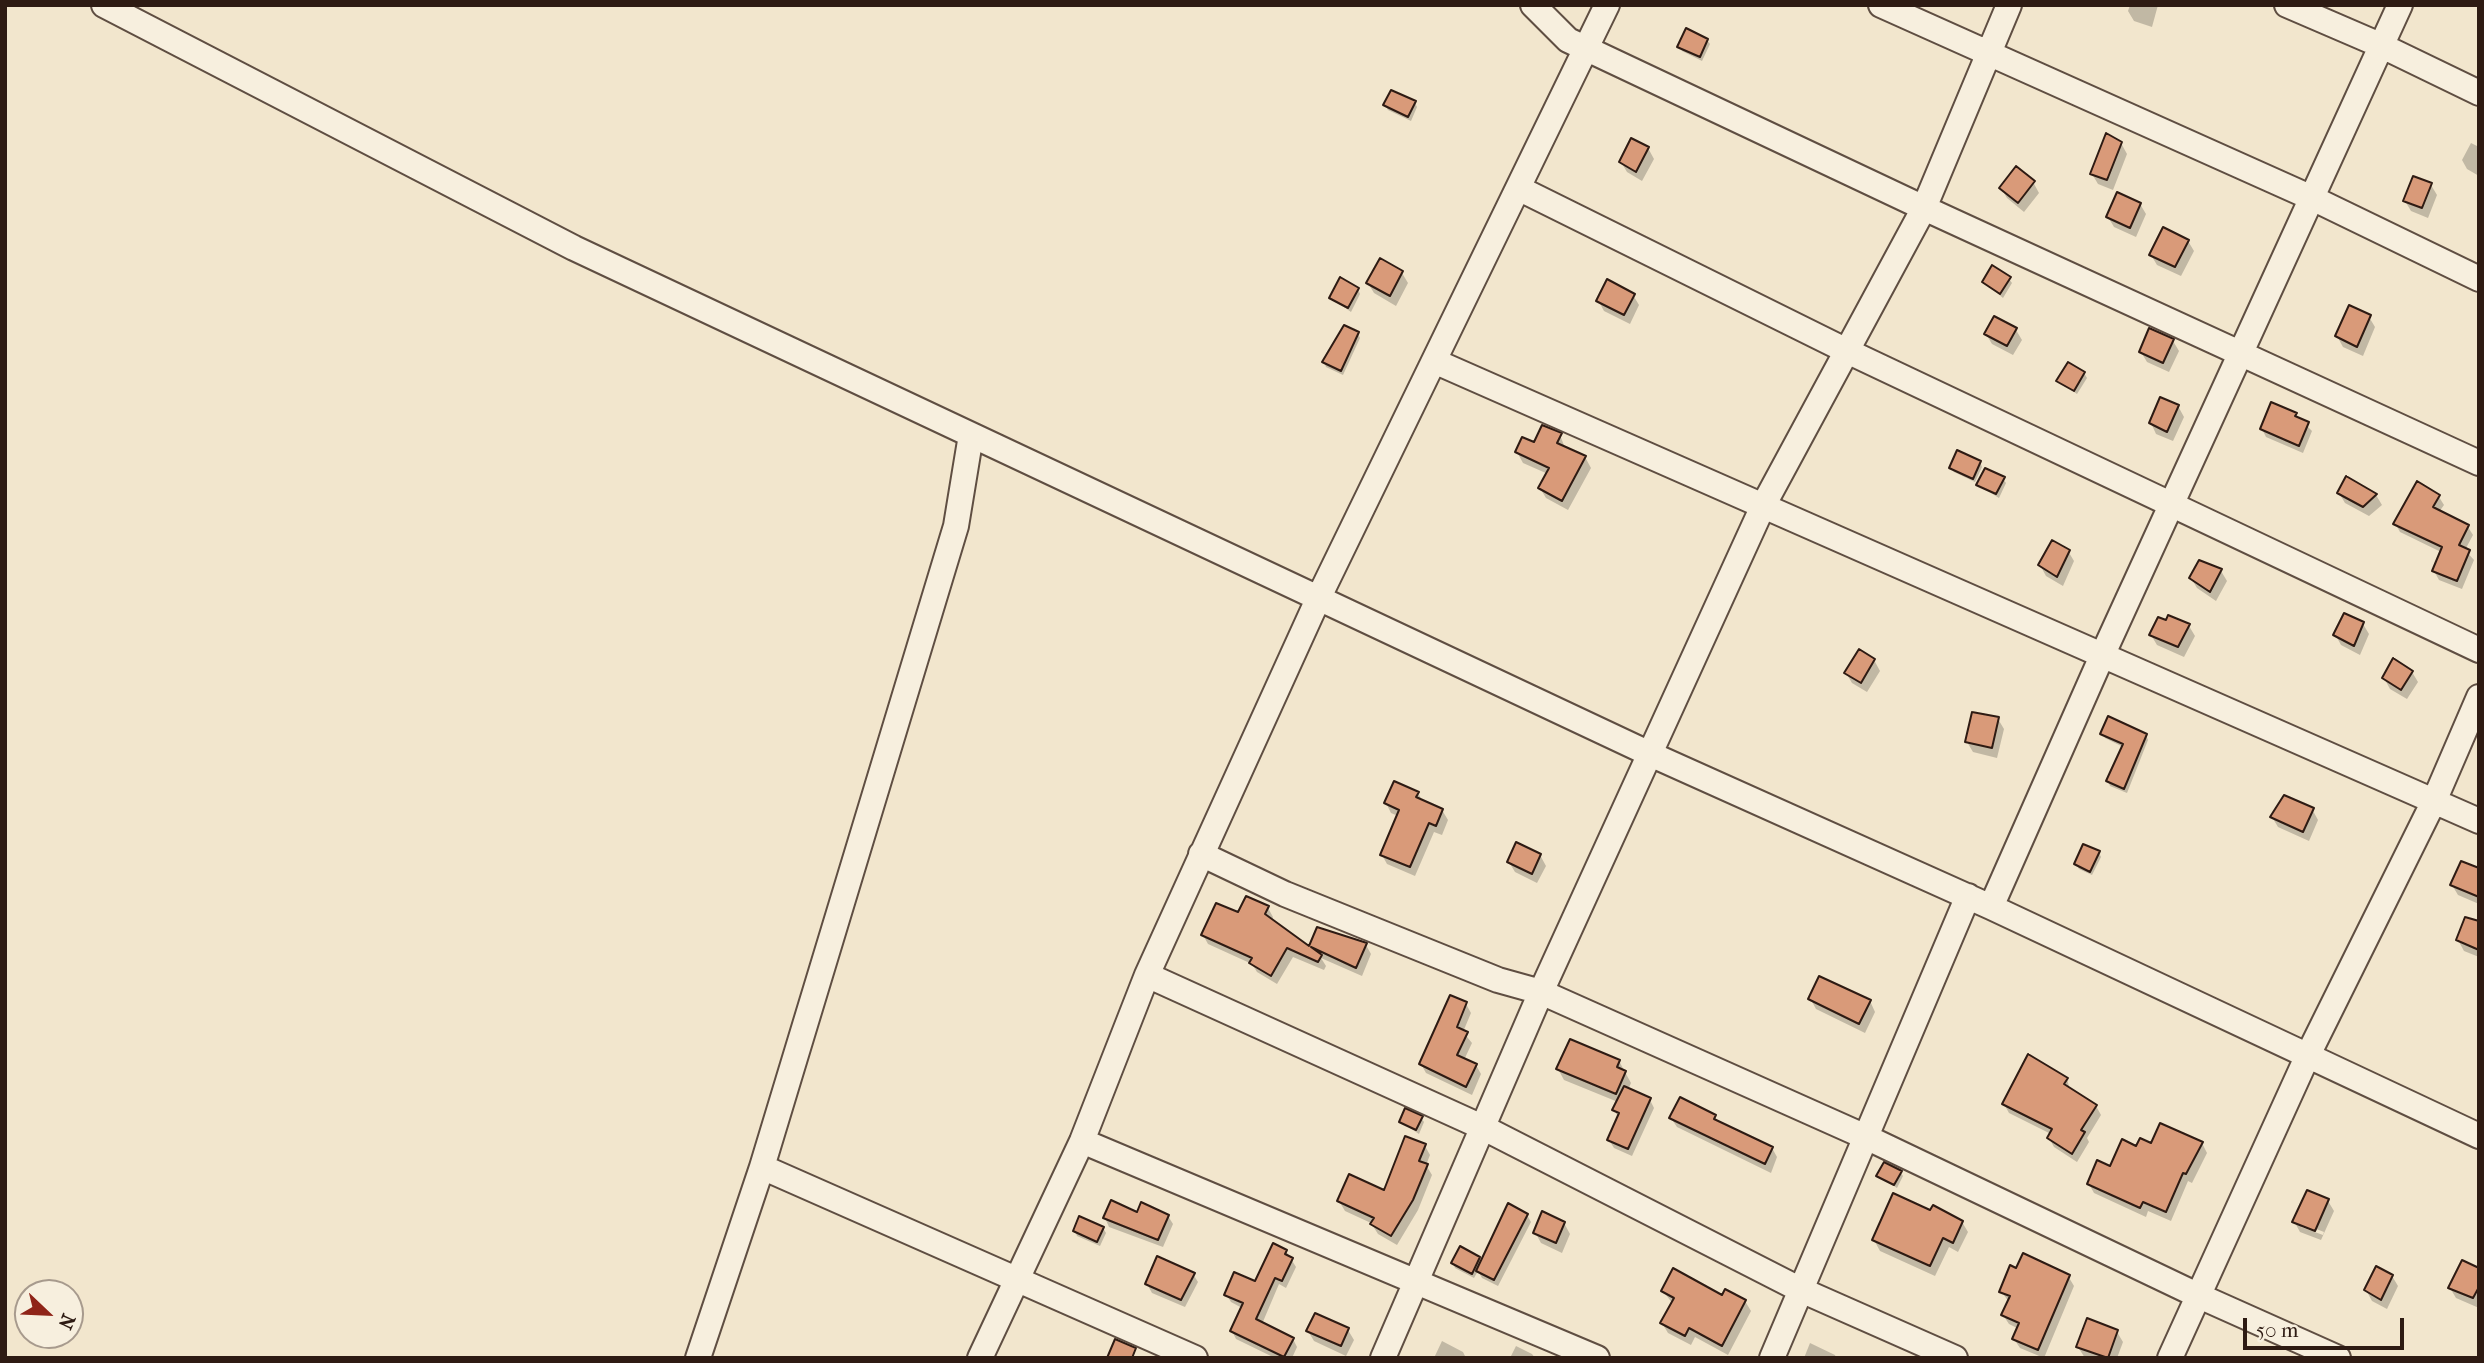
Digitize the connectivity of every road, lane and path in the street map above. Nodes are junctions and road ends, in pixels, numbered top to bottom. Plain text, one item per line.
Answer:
1 (104, 5) edge
2 (1533, 5) edge
3 (1607, 5) edge
4 (1881, 5) edge
5 (2009, 5) edge
6 (2287, 5) edge
7 (2400, 5) edge
8 (2380, 45) junction
9 (1587, 47) junction
10 (1987, 54) junction
11 (2479, 93) edge
12 (1518, 188) junction
13 (2312, 198) junction
14 (1924, 208) junction
15 (2479, 279) edge
16 (1847, 351) junction
17 (2240, 352) junction
18 (1434, 361) junction
19 (971, 435) junction
20 (2479, 463) edge
21 (2171, 503) junction
22 (1763, 506) junction
23 (1319, 597) junction
24 (2479, 650) edge
25 (2102, 656) junction
26 (2479, 697) edge
27 (1650, 754) junction
28 (2435, 799) junction
29 (2479, 821) edge
30 (1201, 854) junction
31 (1968, 896) junction
32 (1991, 907) junction
33 (1147, 975) junction
34 (1541, 992) junction
35 (2307, 1057) junction
36 (1482, 1127) junction
37 (2479, 1136) edge
38 (1868, 1138) junction
39 (1082, 1141) junction
40 (762, 1167) junction
41 (1015, 1279) junction
42 (1417, 1282) junction
43 (1801, 1290) junction
44 (2197, 1295) junction
45 (698, 1358) edge
46 (980, 1358) edge
47 (1195, 1358) edge
48 (1383, 1358) edge
49 (1597, 1358) edge
50 (1772, 1358) edge
51 (1955, 1358) edge
52 (2170, 1358) edge
53 (2339, 1358) edge

1 - 19 street
2 - 9 street
3 - 9 street
4 - 10 street
5 - 10 street
6 - 8 street
7 - 8 street
8 - 11 street
8 - 13 street
9 - 12 street
9 - 14 street
10 - 13 street
10 - 14 street
12 - 16 street
12 - 18 street
13 - 15 street
13 - 17 street
14 - 16 street
14 - 17 street
16 - 21 street
16 - 22 street
17 - 20 street
17 - 21 street
18 - 22 street
18 - 23 street
19 - 23 street
19 - 40 street
21 - 24 street
21 - 25 street
22 - 25 street
22 - 27 street
23 - 27 street
23 - 30 street
25 - 28 street
25 - 32 street
26 - 28 street
27 - 31 street
27 - 34 street
28 - 29 street
28 - 35 street
30 - 33 street
30 - 34 street
31 - 32 street
31 - 38 street
32 - 35 street
33 - 36 street
33 - 39 street
34 - 36 street
34 - 38 street
35 - 37 street
35 - 44 street
36 - 42 street
36 - 43 street
38 - 43 street
38 - 44 street
39 - 41 street
39 - 42 street
40 - 41 street
40 - 45 street
41 - 46 street
41 - 47 street
42 - 48 street
42 - 49 street
43 - 50 street
43 - 51 street
44 - 52 street
44 - 53 street

